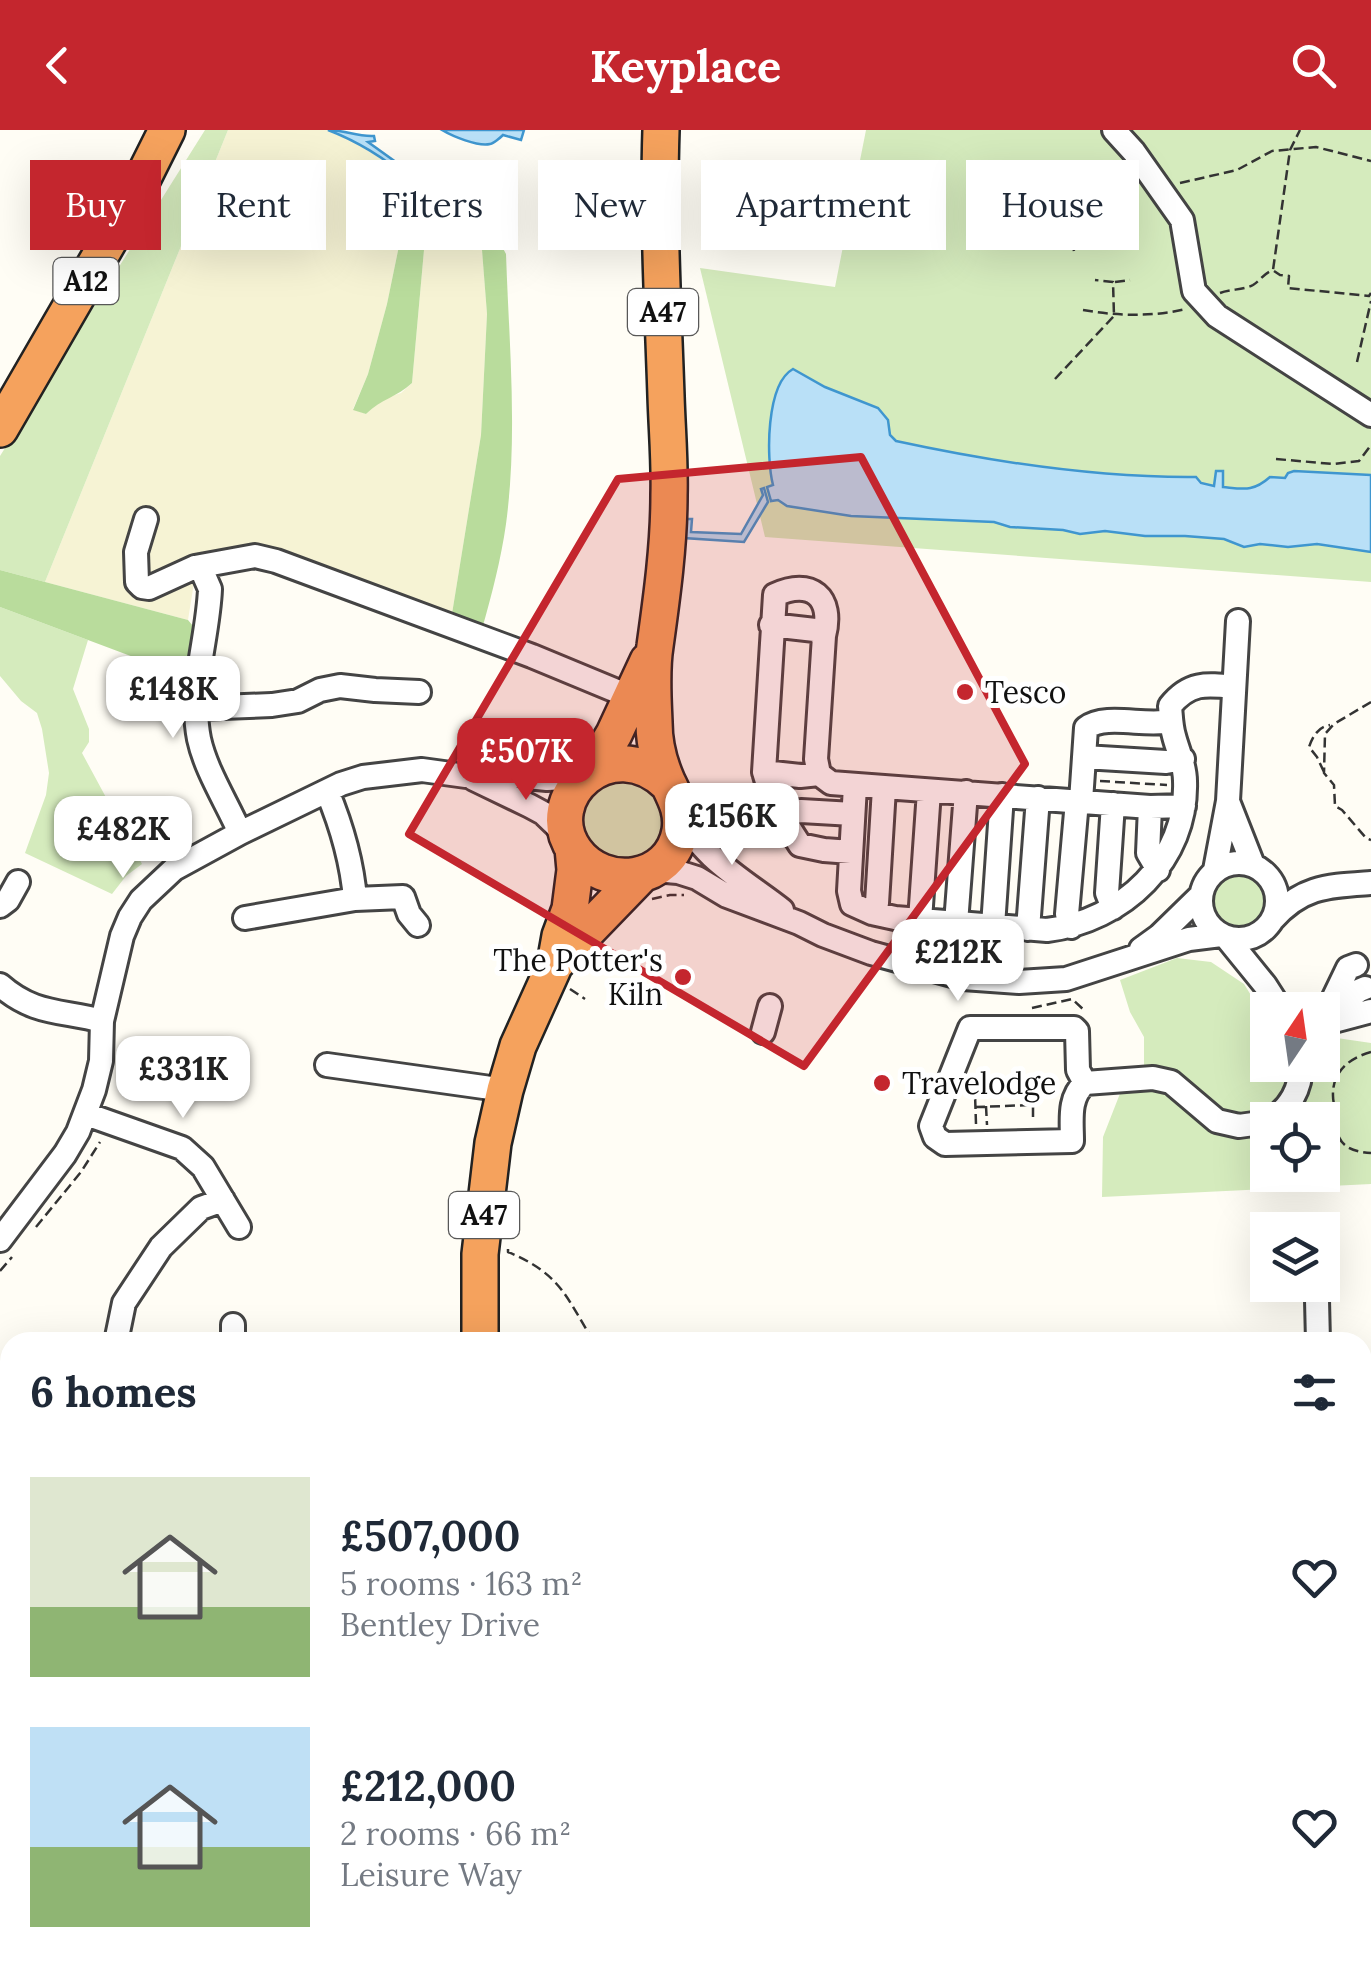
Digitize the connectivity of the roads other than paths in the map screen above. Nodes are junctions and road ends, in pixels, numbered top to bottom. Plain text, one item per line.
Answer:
1 (167, 130) edge
2 (661, 130) edge
3 (1114, 130) edge
4 (1371, 414) edge
5 (0, 429) edge
6 (146, 519) dead end
7 (195, 567) junction
8 (1238, 621) dead end
9 (772, 626) junction
10 (824, 636) junction
11 (654, 648) junction
12 (403, 685) dead end
13 (1234, 687) junction
14 (631, 697) junction
15 (196, 708) junction
16 (1171, 721) junction
17 (1183, 759) junction
18 (588, 774) junction
19 (819, 774) junction
20 (466, 776) junction
21 (768, 782) junction
22 (1081, 785) junction
23 (855, 786) junction
24 (884, 788) junction
25 (929, 791) junction
26 (328, 792) junction
27 (966, 792) junction
28 (1002, 795) junction
29 (674, 796) junction
30 (1185, 796) junction
31 (1038, 798) junction
32 (1228, 800) junction
33 (1112, 804) junction
34 (1150, 806) junction
35 (780, 814) junction
36 (854, 814) junction
37 (240, 833) junction
38 (570, 843) junction
39 (852, 852) junction
40 (1158, 870) junction
41 (1215, 870) junction
42 (1261, 870) junction
43 (18, 882) dead end
44 (647, 882) junction
45 (1371, 883) edge
46 (1334, 886) junction
47 (1200, 894) junction
48 (356, 899) junction
49 (0, 906) edge
50 (1113, 908) junction
51 (872, 913) junction
52 (245, 918) dead end
53 (920, 920) junction
54 (956, 923) junction
55 (1270, 923) junction
56 (799, 924) junction
57 (418, 925) dead end
58 (993, 926) junction
59 (1070, 927) junction
60 (1028, 928) junction
61 (1224, 936) junction
62 (1126, 960) junction
63 (560, 976) junction
64 (1265, 985) junction
65 (1364, 986) edge
66 (1269, 992) edge
67 (1340, 992) edge
68 (2, 994) edge
69 (770, 1006) dead end
70 (1340, 1007) edge
71 (102, 1021) junction
72 (762, 1032) dead end
73 (327, 1065) dead end
74 (1085, 1083) junction
75 (505, 1090) junction
76 (86, 1114) junction
77 (1250, 1124) edge
78 (222, 1200) junction
79 (239, 1227) dead end
80 (6, 1249) edge
81 (1317, 1302) edge
82 (1311, 1331) edge
83 (118, 1332) edge
84 (480, 1332) edge

1 - 5 highway, A12
2 - 11 highway, A47
3 - 4 street
6 - 7 street
7 - 14 street
7 - 15 street
8 - 13 street
9 - 10 street
9 - 10 street
9 - 21 street
10 - 19 street
11 - 14 highway, A47
11 - 29 highway, A47
12 - 15 street
13 - 16 street
13 - 32 street
14 - 18 highway, A47
15 - 37 street
16 - 17 street
16 - 22 street
17 - 22 street
17 - 30 street
18 - 20 street
18 - 29 highway
18 - 38 highway
19 - 21 street
19 - 23 street
20 - 26 street
20 - 38 street
21 - 35 street
22 - 31 street
22 - 33 street
22 - 59 street
23 - 24 street
23 - 36 street
24 - 25 street
24 - 51 street
25 - 27 street
25 - 53 street
26 - 37 street
26 - 48 street
27 - 28 street
27 - 54 street
28 - 31 street
28 - 58 street
29 - 44 highway
29 - 56 street
30 - 34 street
30 - 40 street
31 - 60 street
32 - 41 street
32 - 42 street
33 - 34 street
33 - 50 street
34 - 40 street
35 - 36 street
35 - 39 street
36 - 39 street
37 - 71 street
38 - 44 highway
38 - 63 highway, A47
39 - 51 street
40 - 50 street
41 - 42 street
41 - 47 street
42 - 46 street
42 - 55 street
43 - 49 street
44 - 56 street
44 - 63 highway, A47
45 - 46 street
46 - 55 street
47 - 61 street
47 - 62 street
48 - 52 street
48 - 57 street
50 - 59 street
51 - 53 street
53 - 54 street
54 - 58 street
55 - 61 street
55 - 64 street
56 - 62 street
58 - 60 street
59 - 60 street
61 - 62 street
61 - 64 street
63 - 75 highway, A47
64 - 66 street
65 - 67 street
65 - 70 street
68 - 71 street
69 - 72 street
71 - 76 street
73 - 75 street
74 - 74 street
74 - 77 street
75 - 84 highway, A47
76 - 78 street
76 - 80 street
78 - 79 street
78 - 83 street
81 - 82 street

